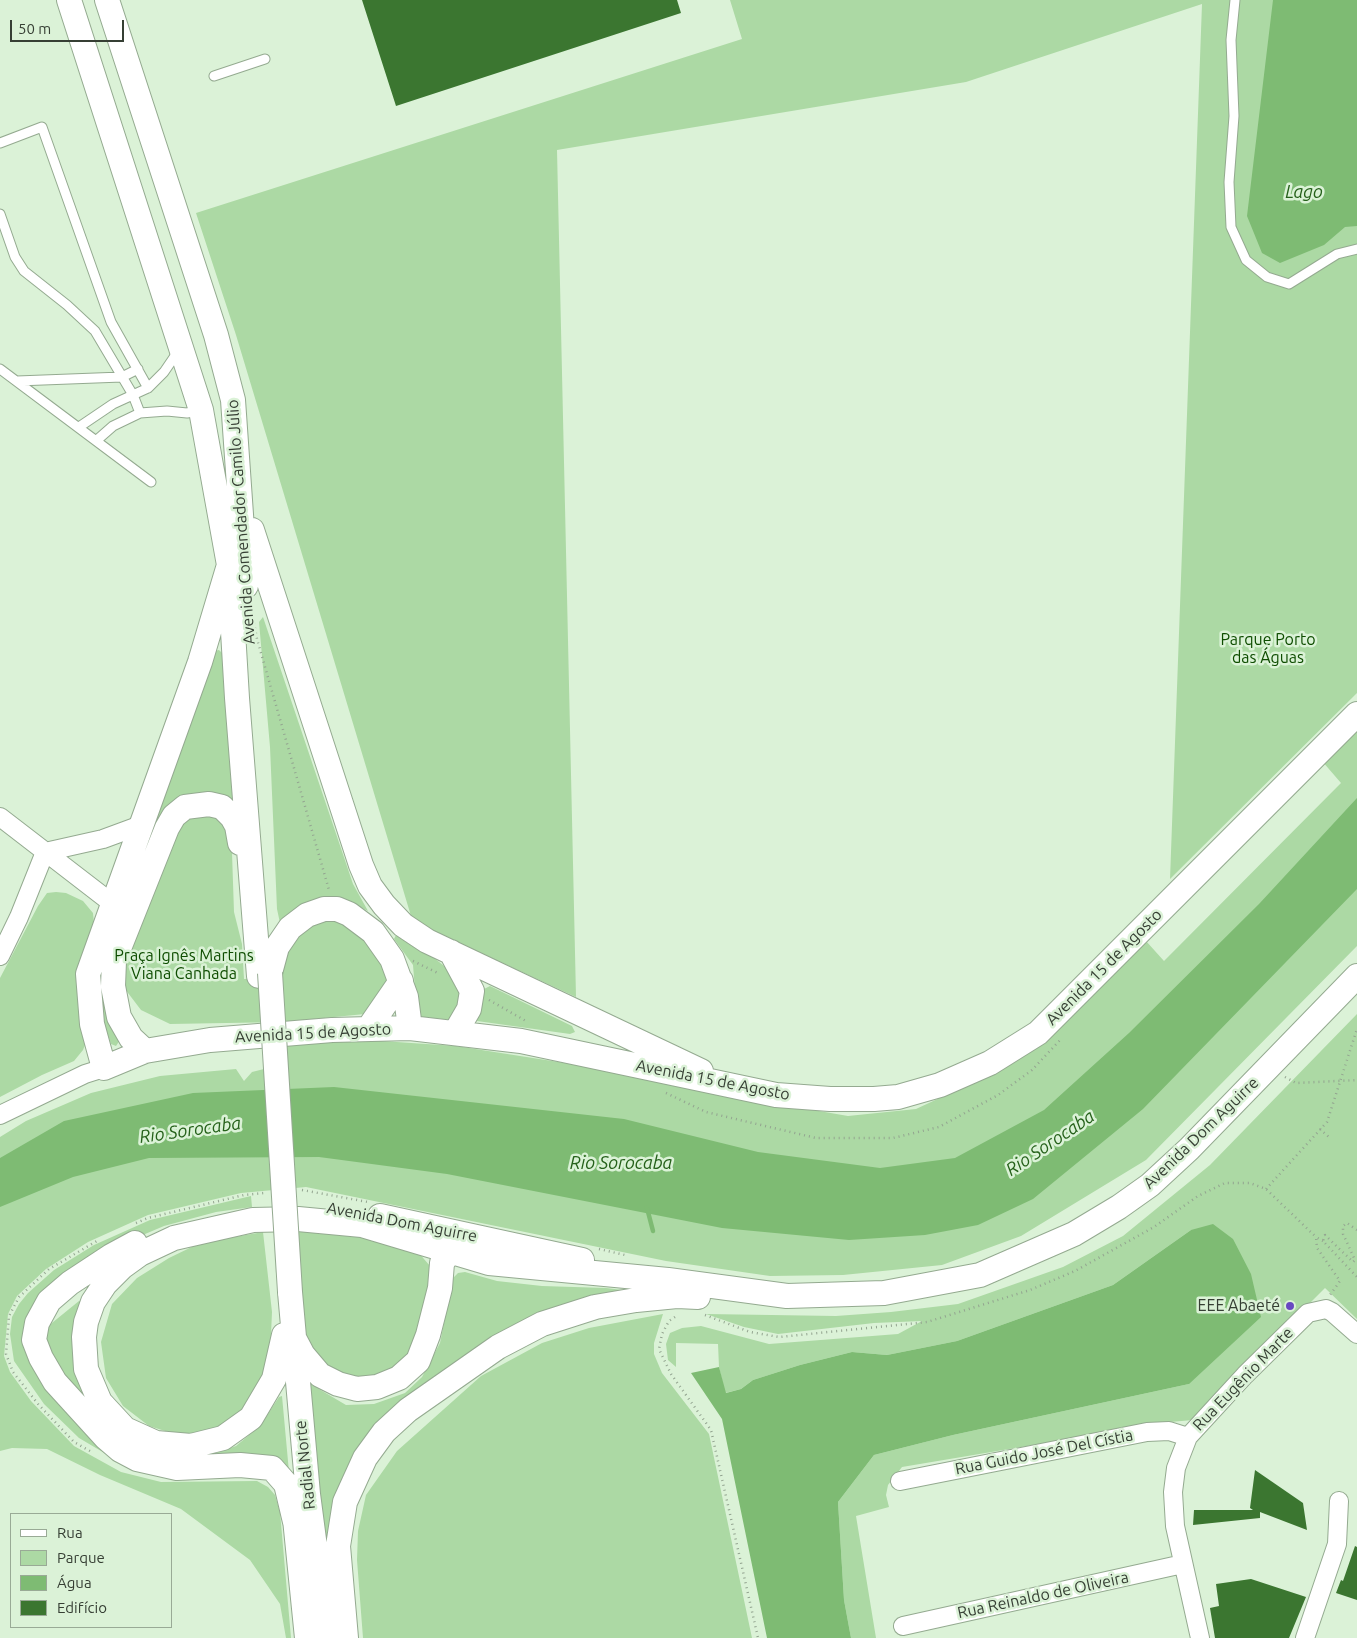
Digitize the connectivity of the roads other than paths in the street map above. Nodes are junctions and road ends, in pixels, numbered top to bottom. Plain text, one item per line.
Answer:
1 (69, 0) edge
2 (107, 0) edge
3 (1235, 0) edge
4 (266, 59) dead end
5 (214, 76) dead end
6 (0, 143) edge
7 (0, 214) edge
8 (1357, 250) edge
9 (111, 322) junction
10 (95, 331) junction
11 (182, 346) junction
12 (0, 369) edge
13 (138, 369) junction
14 (122, 376) junction
15 (17, 381) junction
16 (148, 388) junction
17 (133, 395) junction
18 (201, 410) junction
19 (140, 413) junction
20 (79, 427) junction
21 (98, 440) junction
22 (151, 482) dead end
23 (241, 497) junction
24 (229, 565) junction
25 (1357, 714) edge
26 (0, 817) edge
27 (141, 825) junction
28 (45, 852) junction
29 (113, 904) junction
30 (256, 943) junction
31 (451, 952) junction
32 (0, 956) edge
33 (264, 975) junction
34 (1357, 976) edge
35 (401, 982) junction
36 (368, 1028) junction
37 (410, 1028) junction
38 (126, 1030) junction
39 (455, 1033) junction
40 (145, 1051) junction
41 (110, 1066) junction
42 (729, 1085) junction
43 (0, 1115) edge
44 (422, 1243) junction
45 (534, 1249) junction
46 (449, 1252) junction
47 (668, 1280) junction
48 (440, 1288) junction
49 (787, 1296) junction
50 (1357, 1334) edge
51 (288, 1335) junction
52 (1188, 1436) junction
53 (900, 1481) dead end
54 (1339, 1501) dead end
55 (296, 1526) junction
56 (1183, 1564) junction
57 (902, 1626) dead end
58 (306, 1638) edge
59 (327, 1638) edge
60 (346, 1638) edge
61 (1200, 1638) edge
62 (1305, 1638) edge

1 - 11 main road, Avenida Comendador Camilo Júlio
2 - 23 main road, Avenida Comendador Camilo Júlio
3 - 8 lane
4 - 5 lane
6 - 9 lane
7 - 10 lane
9 - 10 lane
9 - 13 lane
10 - 14 lane
11 - 16 lane
11 - 18 main road, Avenida Comendador Camilo Júlio
12 - 15 lane
13 - 14 lane
13 - 16 lane
14 - 15 lane
14 - 17 lane
15 - 20 lane
16 - 17 lane
17 - 19 lane
17 - 20 lane
18 - 19 lane
18 - 24 main road, Avenida Comendador Camilo Júlio
19 - 21 lane
20 - 21 lane
21 - 22 lane
23 - 31 main road
23 - 33 main road, Avenida Comendador Camilo Júlio
24 - 27 main road, Avenida Comendador Camilo Júlio
24 - 30 main road, Avenida Comendador Camilo Júlio
25 - 42 main road, Avenida 15 de Agosto
26 - 28 street
27 - 28 street
27 - 29 main road, Avenida Comendador Camilo Júlio
28 - 29 street
28 - 32 street
29 - 41 main road, Avenida Comendador Camilo Júlio
30 - 33 main road, Avenida Comendador Camilo Júlio
30 - 38 main road
31 - 39 main road
31 - 42 main road
33 - 35 main road
33 - 51 main road, Radial Norte, bridge
34 - 49 main road, Avenida Dom Aguirre
35 - 36 main road
35 - 37 main road
36 - 37 main road, Avenida 15 de Agosto
36 - 40 main road, Avenida 15 de Agosto
37 - 39 main road, Avenida 15 de Agosto
38 - 40 main road
38 - 41 main road
39 - 42 main road, Avenida 15 de Agosto
40 - 41 main road, Avenida 15 de Agosto
41 - 43 street, Avenida 15 de Agosto
44 - 46 main road, Avenida Dom Aguirre
44 - 48 main road
44 - 51 main road, Avenida Dom Aguirre
45 - 46 main road
45 - 47 main road, Avenida Dom Aguirre
45 - 55 main road, Avenida Dom Aguirre
46 - 47 main road, Avenida Dom Aguirre
46 - 48 main road
47 - 49 main road, Avenida Dom Aguirre
48 - 51 main road
49 - 60 main road
50 - 52 street, Rua Eugênio Marte
51 - 55 main road, Radial Norte
51 - 59 main road, Radial Norte
52 - 53 street, Rua Guido José Del Cístia
52 - 56 street, Rua Eugênio Marte
54 - 62 street
55 - 58 main road, Radial Norte
56 - 57 street, Rua Reinaldo de Oliveira
56 - 61 street, Rua Eugênio Marte

